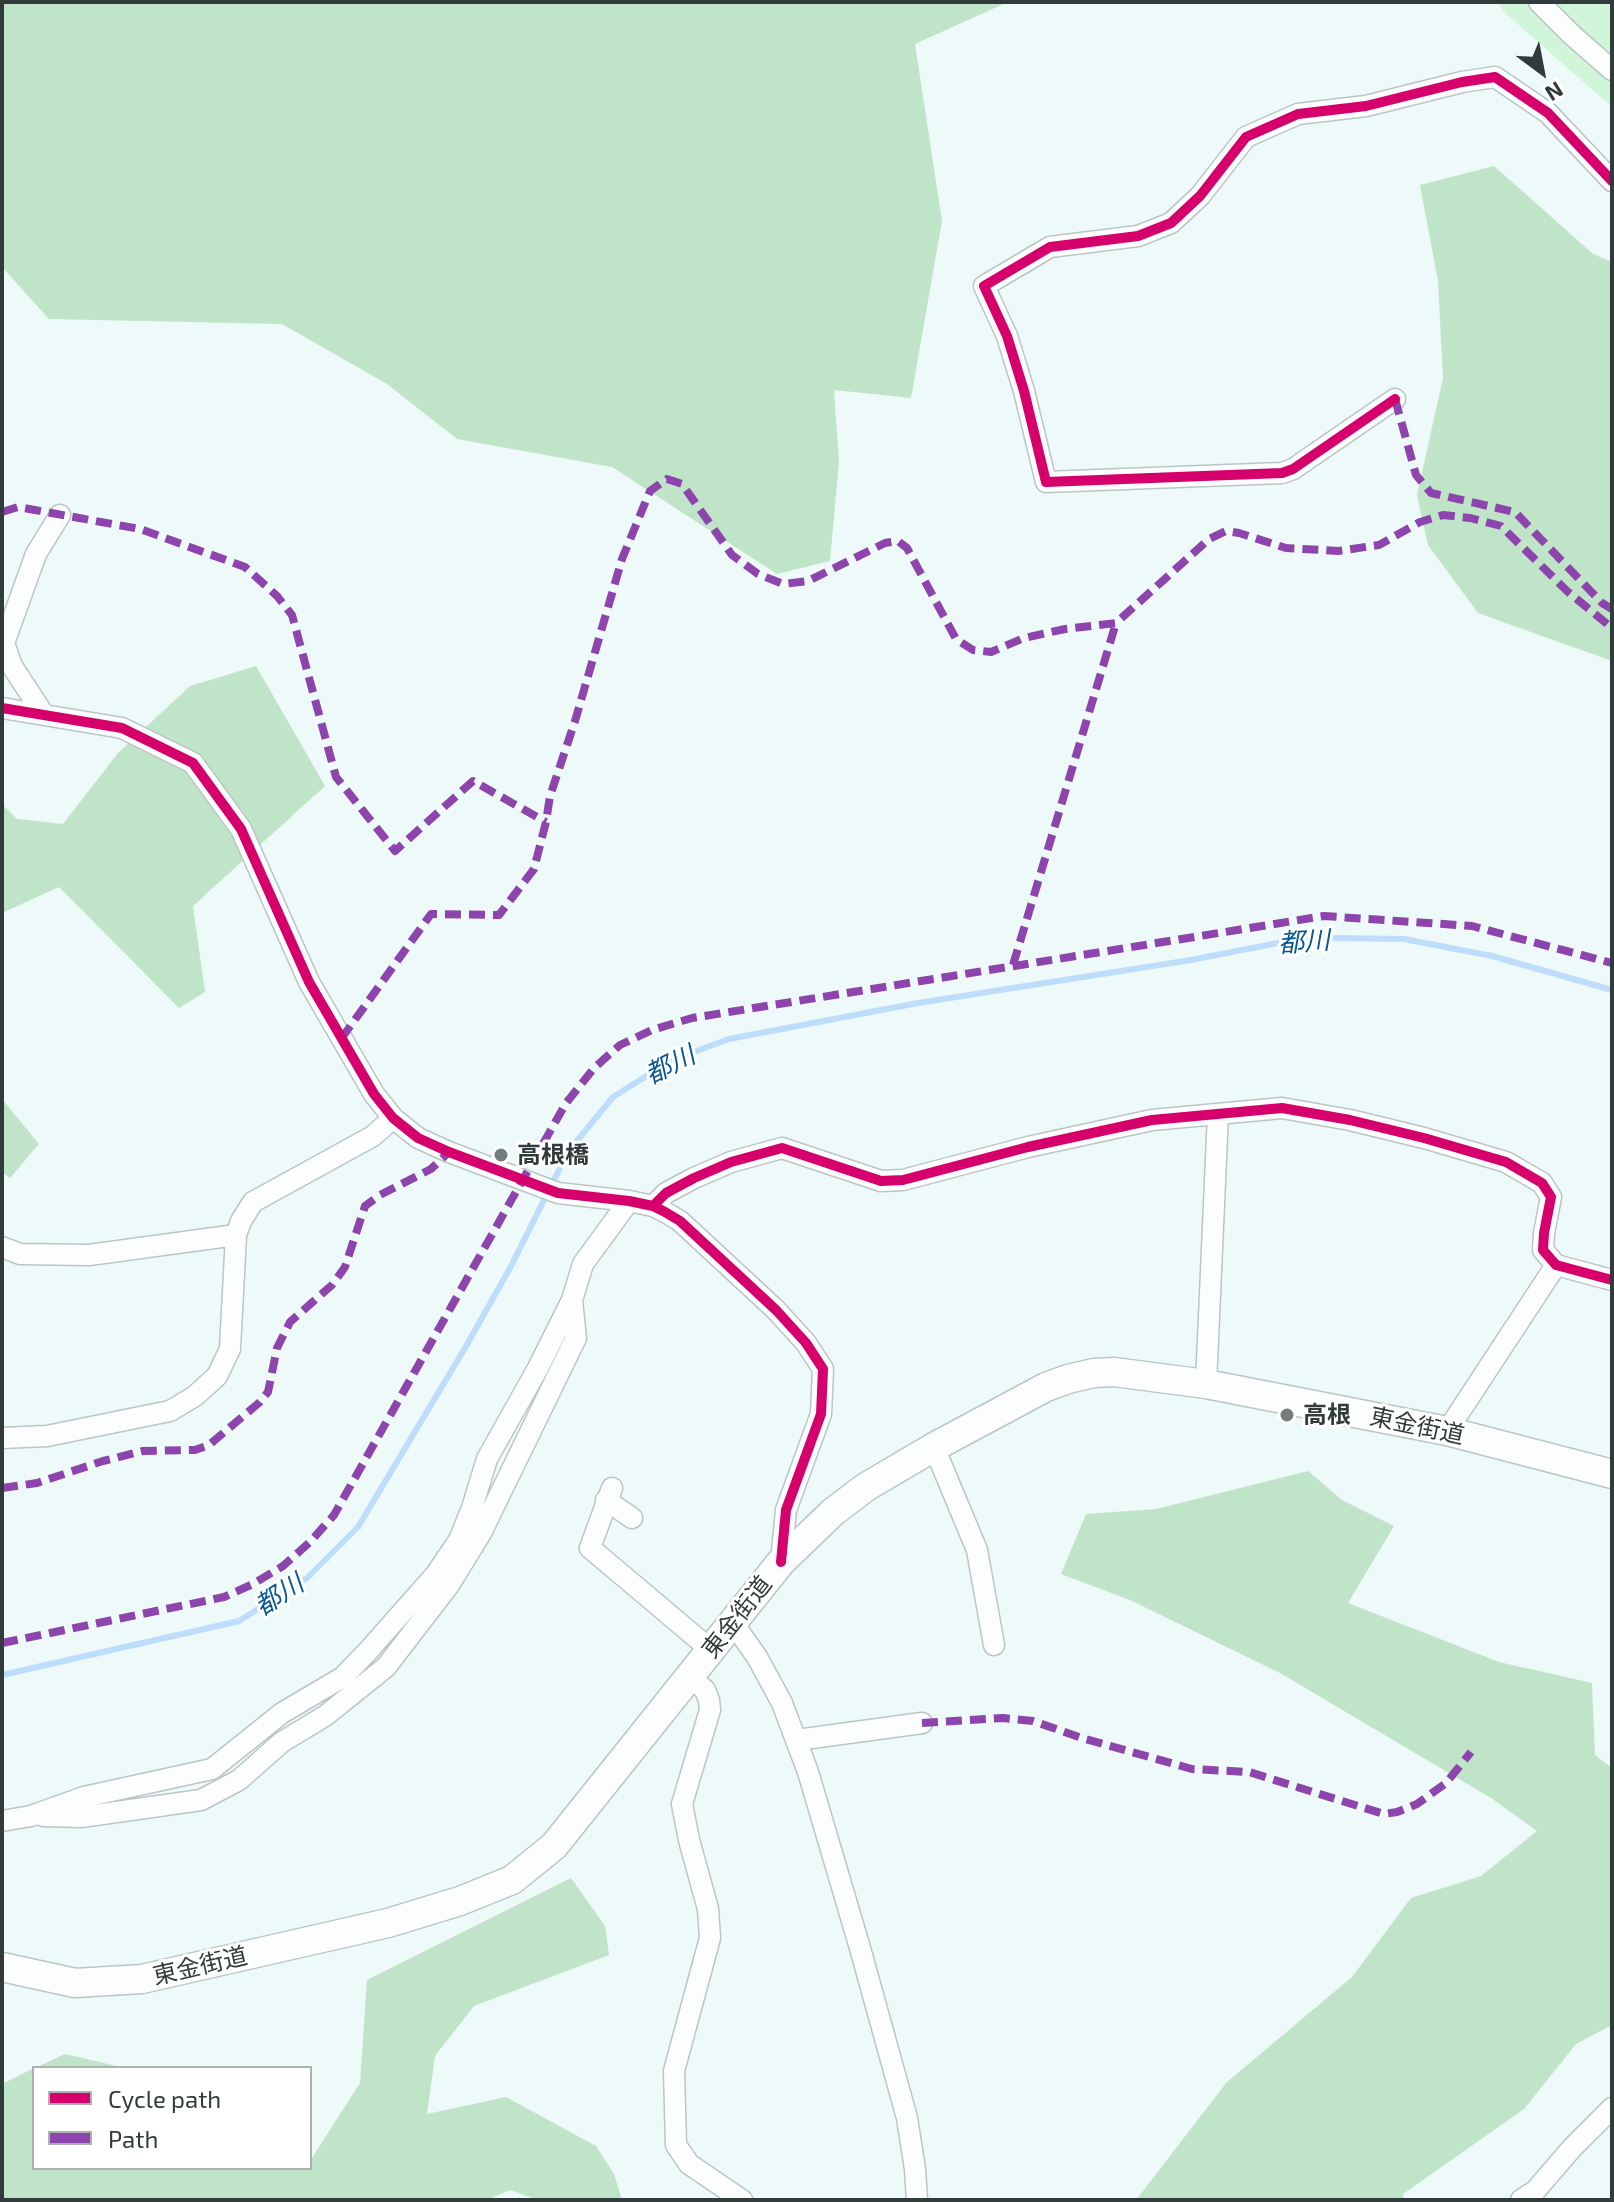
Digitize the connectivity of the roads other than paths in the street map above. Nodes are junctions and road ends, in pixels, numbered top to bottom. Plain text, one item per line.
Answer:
1 (1539, 2) edge
2 (1612, 70) edge
3 (1612, 181) edge
4 (1395, 399) dead end
5 (60, 515) dead end
6 (2, 708) edge
7 (44, 715) junction
8 (1218, 1114) junction
9 (393, 1118) junction
10 (629, 1201) junction
11 (653, 1206) junction
12 (236, 1235) junction
13 (2, 1247) edge
14 (1556, 1265) junction
15 (1612, 1280) edge
16 (572, 1300) junction
17 (1206, 1384) junction
18 (1447, 1431) junction
19 (2, 1438) edge
20 (934, 1447) junction
21 (1612, 1474) edge
22 (632, 1518) dead end
23 (781, 1562) junction
24 (733, 1623) junction
25 (994, 1645) dead end
26 (711, 1650) junction
27 (690, 1677) junction
28 (922, 1723) dead end
29 (797, 1740) junction
30 (31, 1816) junction
31 (2, 1821) edge
32 (2, 1967) edge
33 (1612, 2108) edge
34 (742, 2200) edge
35 (917, 2200) edge
36 (1521, 2200) edge

1 - 2 street
3 - 4 street
5 - 7 street
6 - 7 street
7 - 9 street
8 - 11 street
8 - 14 street
8 - 17 street
9 - 10 street
9 - 12 street
10 - 11 street
10 - 16 street
11 - 23 street
12 - 13 street
12 - 19 street
14 - 15 street
14 - 18 street
16 - 30 street
16 - 30 street
17 - 18 highway, 東金街道
17 - 20 highway, 東金街道
18 - 21 highway, 東金街道
20 - 23 highway, 東金街道
20 - 25 street
22 - 26 street
23 - 24 highway, 東金街道
24 - 26 highway, 東金街道
24 - 29 street
26 - 27 highway, 東金街道
27 - 32 highway, 東金街道
27 - 34 street
28 - 29 street
29 - 35 street
30 - 31 street
33 - 36 street

